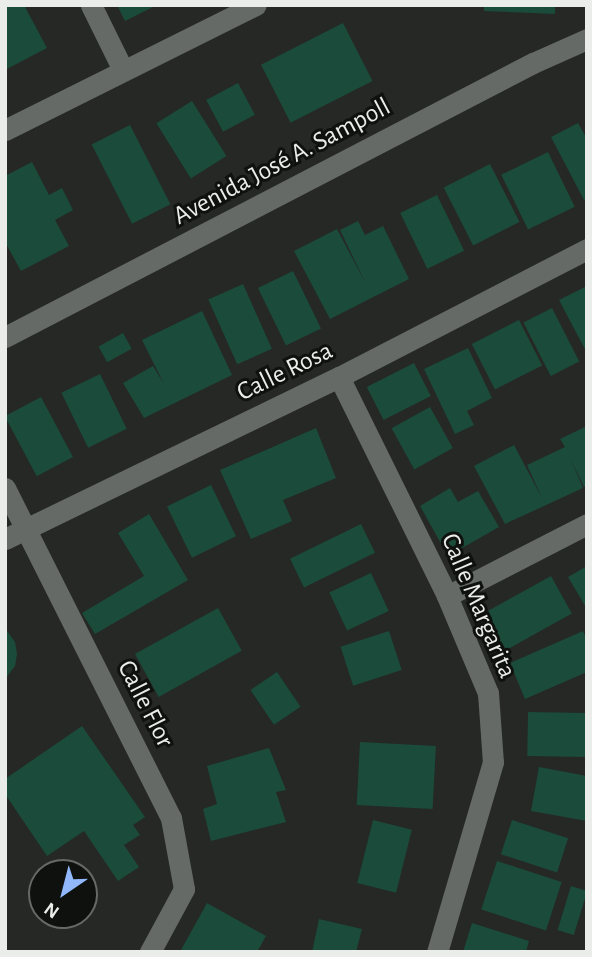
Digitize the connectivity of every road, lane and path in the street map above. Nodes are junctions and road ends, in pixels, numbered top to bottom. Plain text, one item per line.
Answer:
1 (91, 5) edge
2 (256, 5) edge
3 (587, 39) edge
4 (123, 70) junction
5 (5, 130) edge
6 (587, 249) edge
7 (5, 337) edge
8 (339, 377) junction
9 (5, 488) edge
10 (587, 524) edge
11 (24, 528) junction
12 (5, 539) edge
13 (447, 596) junction
14 (150, 952) edge
15 (437, 952) edge

1 - 4 street
2 - 4 street
3 - 7 street, Avenida José A. Sampoll
4 - 5 street
6 - 8 street, Calle Rosa
8 - 11 street, Calle Rosa
8 - 13 street, Calle Margarita
9 - 11 street, Calle Flor
10 - 13 street
11 - 12 street, Calle Rosa
11 - 14 street, Calle Flor
13 - 15 street, Calle Margarita

